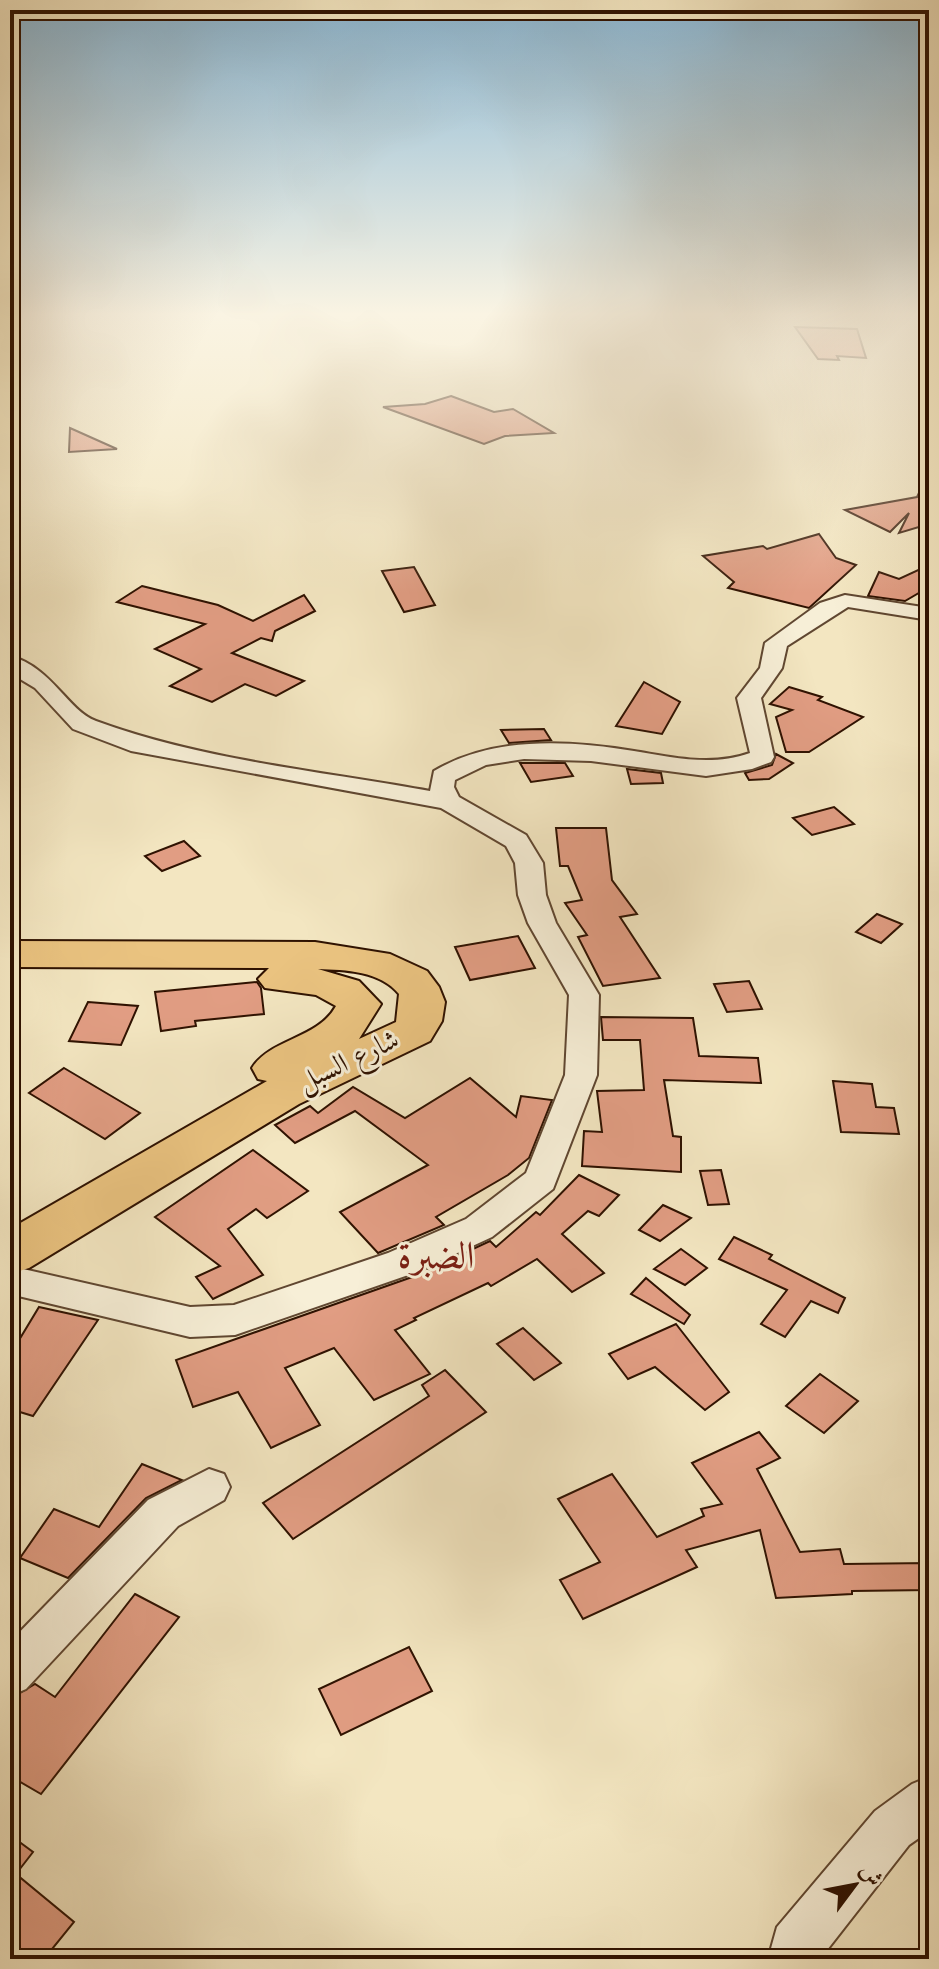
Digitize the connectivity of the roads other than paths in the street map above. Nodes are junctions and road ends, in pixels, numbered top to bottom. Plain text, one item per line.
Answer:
1 (929, 614) edge
2 (10, 663) edge
3 (449, 802) junction
4 (10, 954) edge
5 (10, 976) edge
6 (10, 1220) edge
7 (10, 1254) edge
8 (10, 1280) edge
9 (209, 1487) dead end
10 (10, 1674) edge
11 (929, 1801) edge
12 (794, 1959) edge

1 - 3 street
2 - 3 street
3 - 8 street
4 - 7 main road, شارع السبل
5 - 6 main road, شارع السبل
9 - 10 street
11 - 12 street

